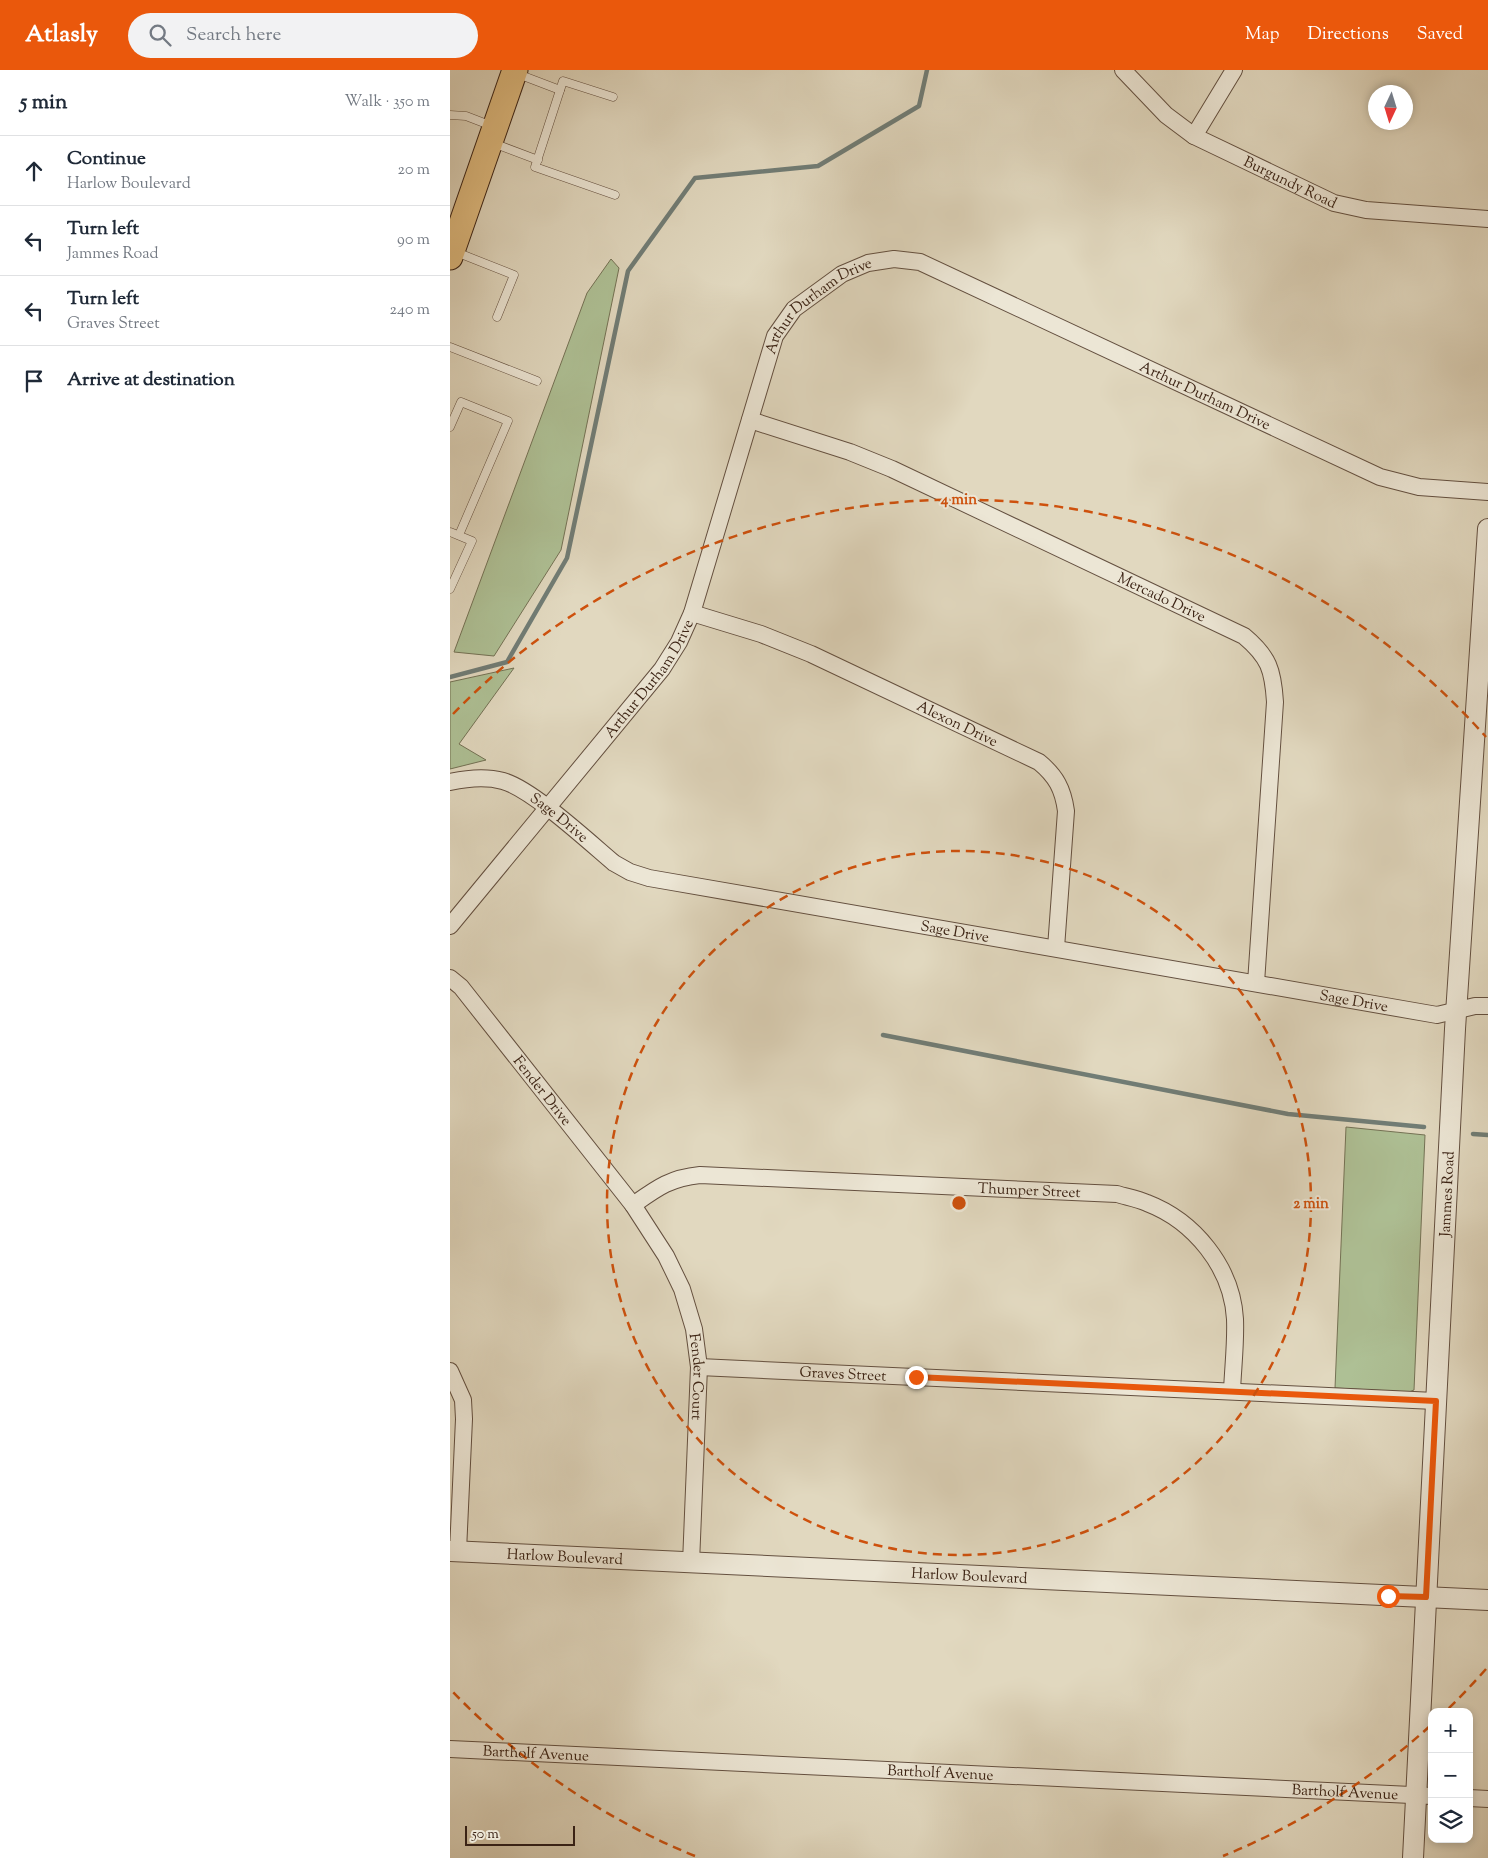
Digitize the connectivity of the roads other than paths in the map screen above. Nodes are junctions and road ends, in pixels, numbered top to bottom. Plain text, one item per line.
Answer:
1 (1123, 70) edge
2 (1234, 70) edge
3 (514, 71) edge
4 (560, 90) junction
5 (613, 97) dead end
6 (450, 115) edge
7 (493, 135) junction
8 (1194, 136) junction
9 (538, 160) junction
10 (615, 195) dead end
11 (1488, 219) edge
12 (451, 254) edge
13 (497, 317) dead end
14 (450, 348) edge
15 (537, 381) dead end
16 (750, 420) junction
17 (450, 427) edge
18 (1488, 492) edge
19 (1488, 529) edge
20 (450, 532) edge
21 (459, 536) junction
22 (450, 589) edge
23 (692, 613) junction
24 (450, 782) edge
25 (547, 809) junction
26 (450, 926) edge
27 (1056, 948) junction
28 (450, 978) edge
29 (1256, 983) junction
30 (1488, 1006) edge
31 (1456, 1011) junction
32 (633, 1205) junction
33 (699, 1367) junction
34 (450, 1371) edge
35 (1232, 1391) junction
36 (1436, 1401) junction
37 (454, 1551) edge
38 (690, 1563) junction
39 (1426, 1597) junction
40 (1488, 1600) edge
41 (450, 1749) edge
42 (1424, 1796) edge
43 (1473, 1798) edge
44 (1488, 1799) edge
45 (1413, 1858) edge

1 - 8 street, Burgundy Road
2 - 8 street
3 - 4 lane
3 - 7 main road
4 - 5 lane
4 - 9 lane
6 - 7 lane
7 - 9 lane
7 - 12 main road
8 - 11 street, Burgundy Road
9 - 10 lane
12 - 13 lane
14 - 15 lane
16 - 18 street, Arthur Durham Drive
16 - 23 street, Arthur Durham Drive
16 - 29 street, Mercado Drive
17 - 21 lane
19 - 31 street, Jammes Road
20 - 21 lane
21 - 22 lane
23 - 25 street, Arthur Durham Drive
23 - 27 street, Alexon Drive
24 - 25 street, Sage Drive
25 - 26 street, Arthur Durham Drive
25 - 27 street, Sage Drive
27 - 29 street, Sage Drive
28 - 32 street, Fender Drive
29 - 31 street, Sage Drive
30 - 31 street, Sage Drive
31 - 36 street, Jammes Road
32 - 33 street, Fender Court
32 - 35 street, Thumper Street
33 - 35 street, Graves Street
33 - 38 street, Fender Court
34 - 37 street
35 - 36 street, Graves Street
36 - 39 street, Jammes Road
37 - 38 street, Harlow Boulevard
38 - 39 street, Harlow Boulevard
39 - 40 street, Harlow Boulevard
39 - 42 street, Jammes Road
41 - 42 street, Bartholf Avenue
42 - 45 street, Jammes Road
43 - 44 street

